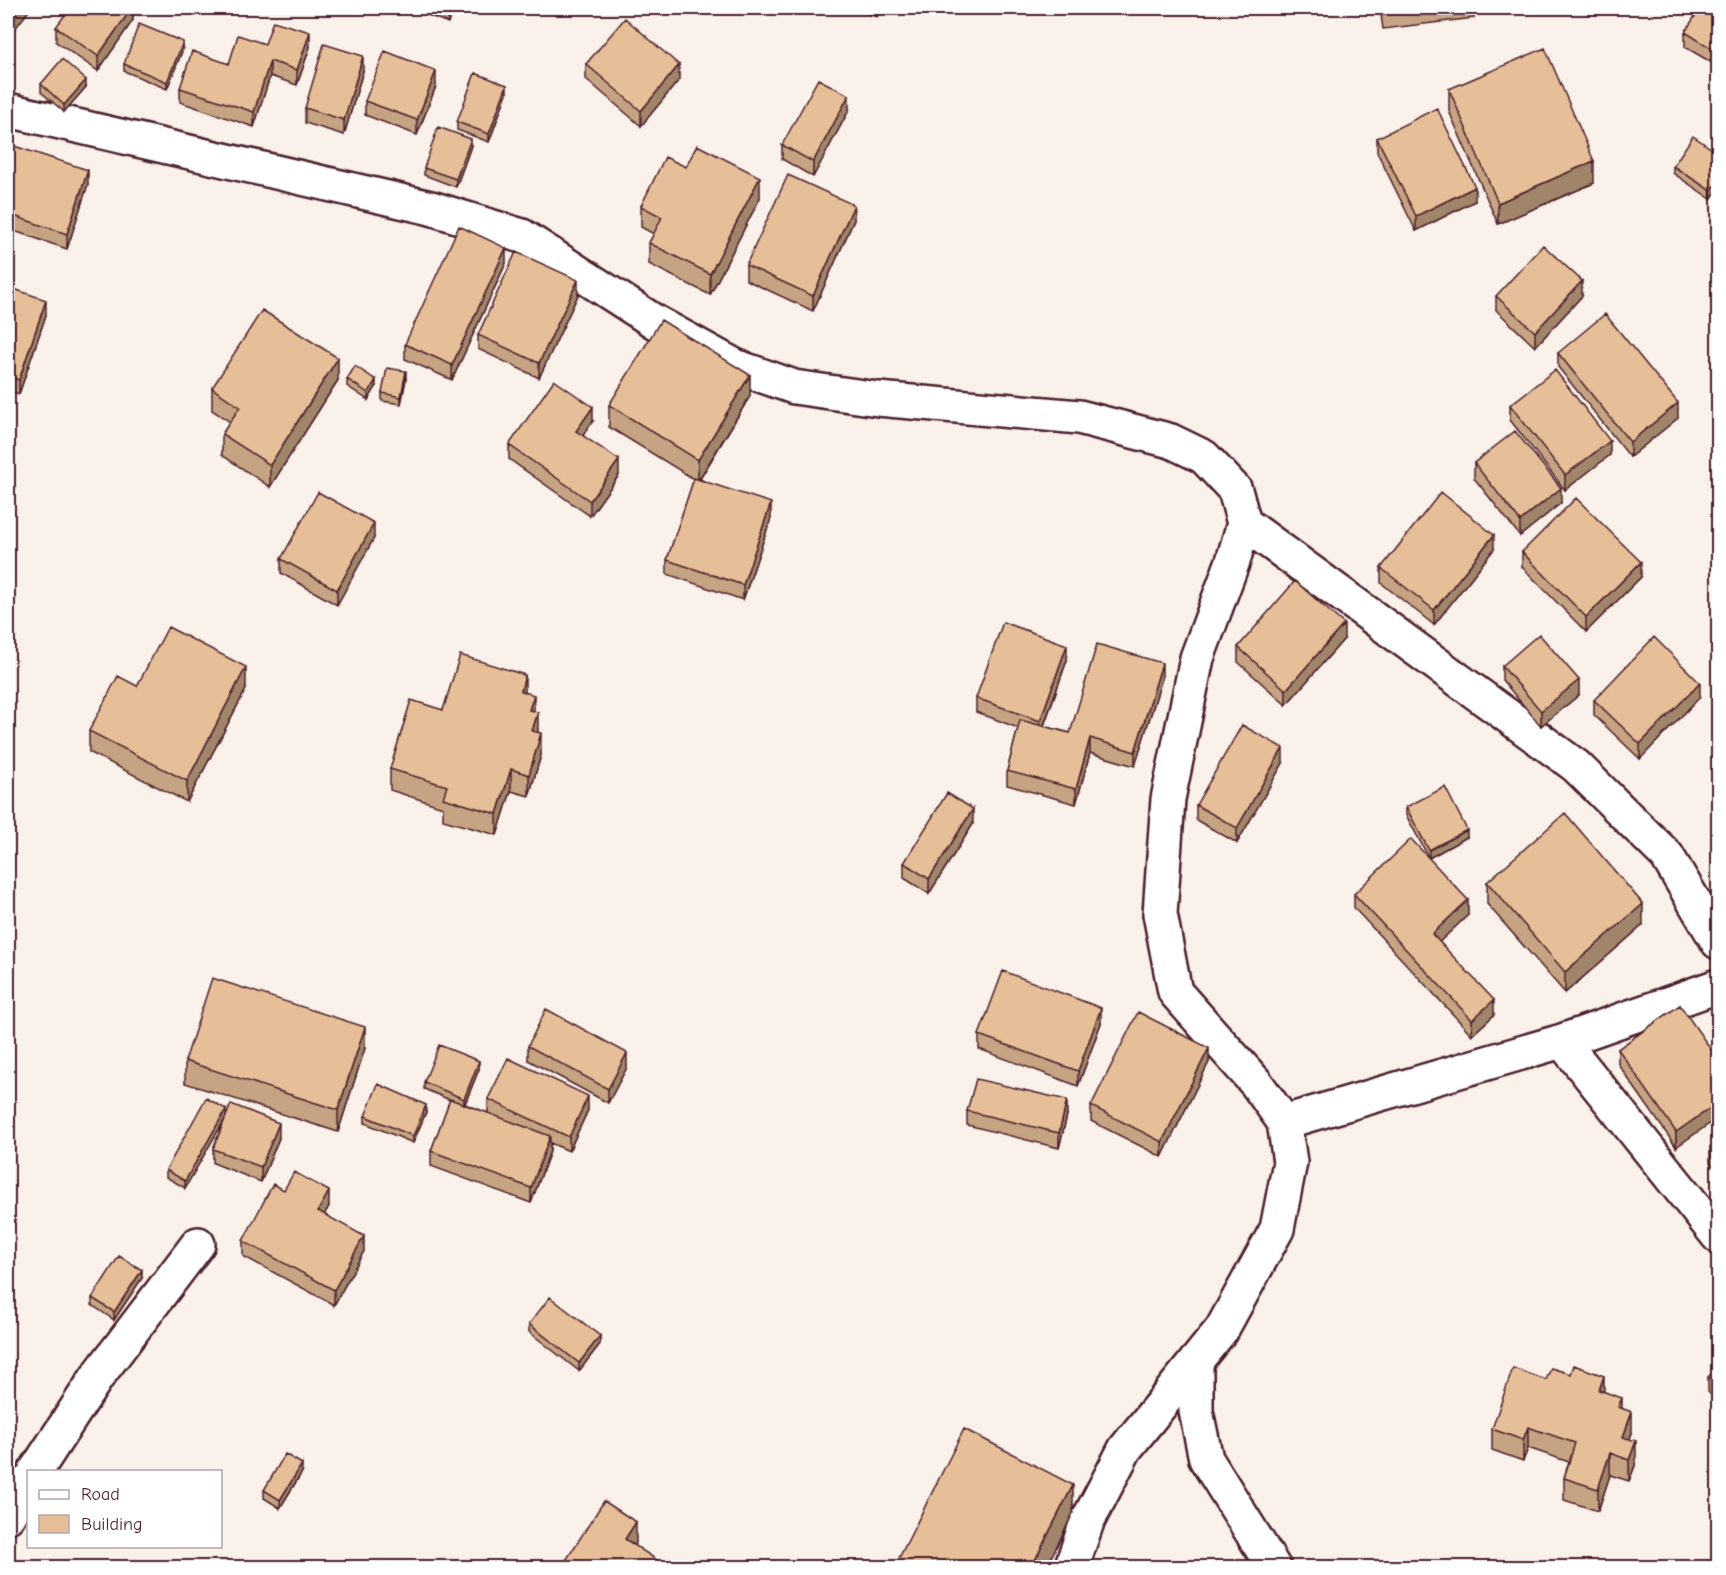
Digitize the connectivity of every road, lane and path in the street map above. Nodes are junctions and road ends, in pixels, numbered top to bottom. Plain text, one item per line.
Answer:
1 (8, 110) edge
2 (1244, 523) junction
3 (1719, 942) edge
4 (1719, 986) edge
5 (1562, 1041) junction
6 (1284, 1122) junction
7 (1719, 1236) edge
8 (198, 1244) dead end
9 (1196, 1361) junction
10 (36, 1470) edge
11 (27, 1484) edge
12 (8, 1516) edge
13 (1071, 1568) edge
14 (1274, 1568) edge

1 - 2 street
2 - 3 street
2 - 6 street
4 - 5 street
5 - 6 street
5 - 7 street
6 - 9 street
8 - 10 street
9 - 13 street
9 - 14 street
11 - 12 street

